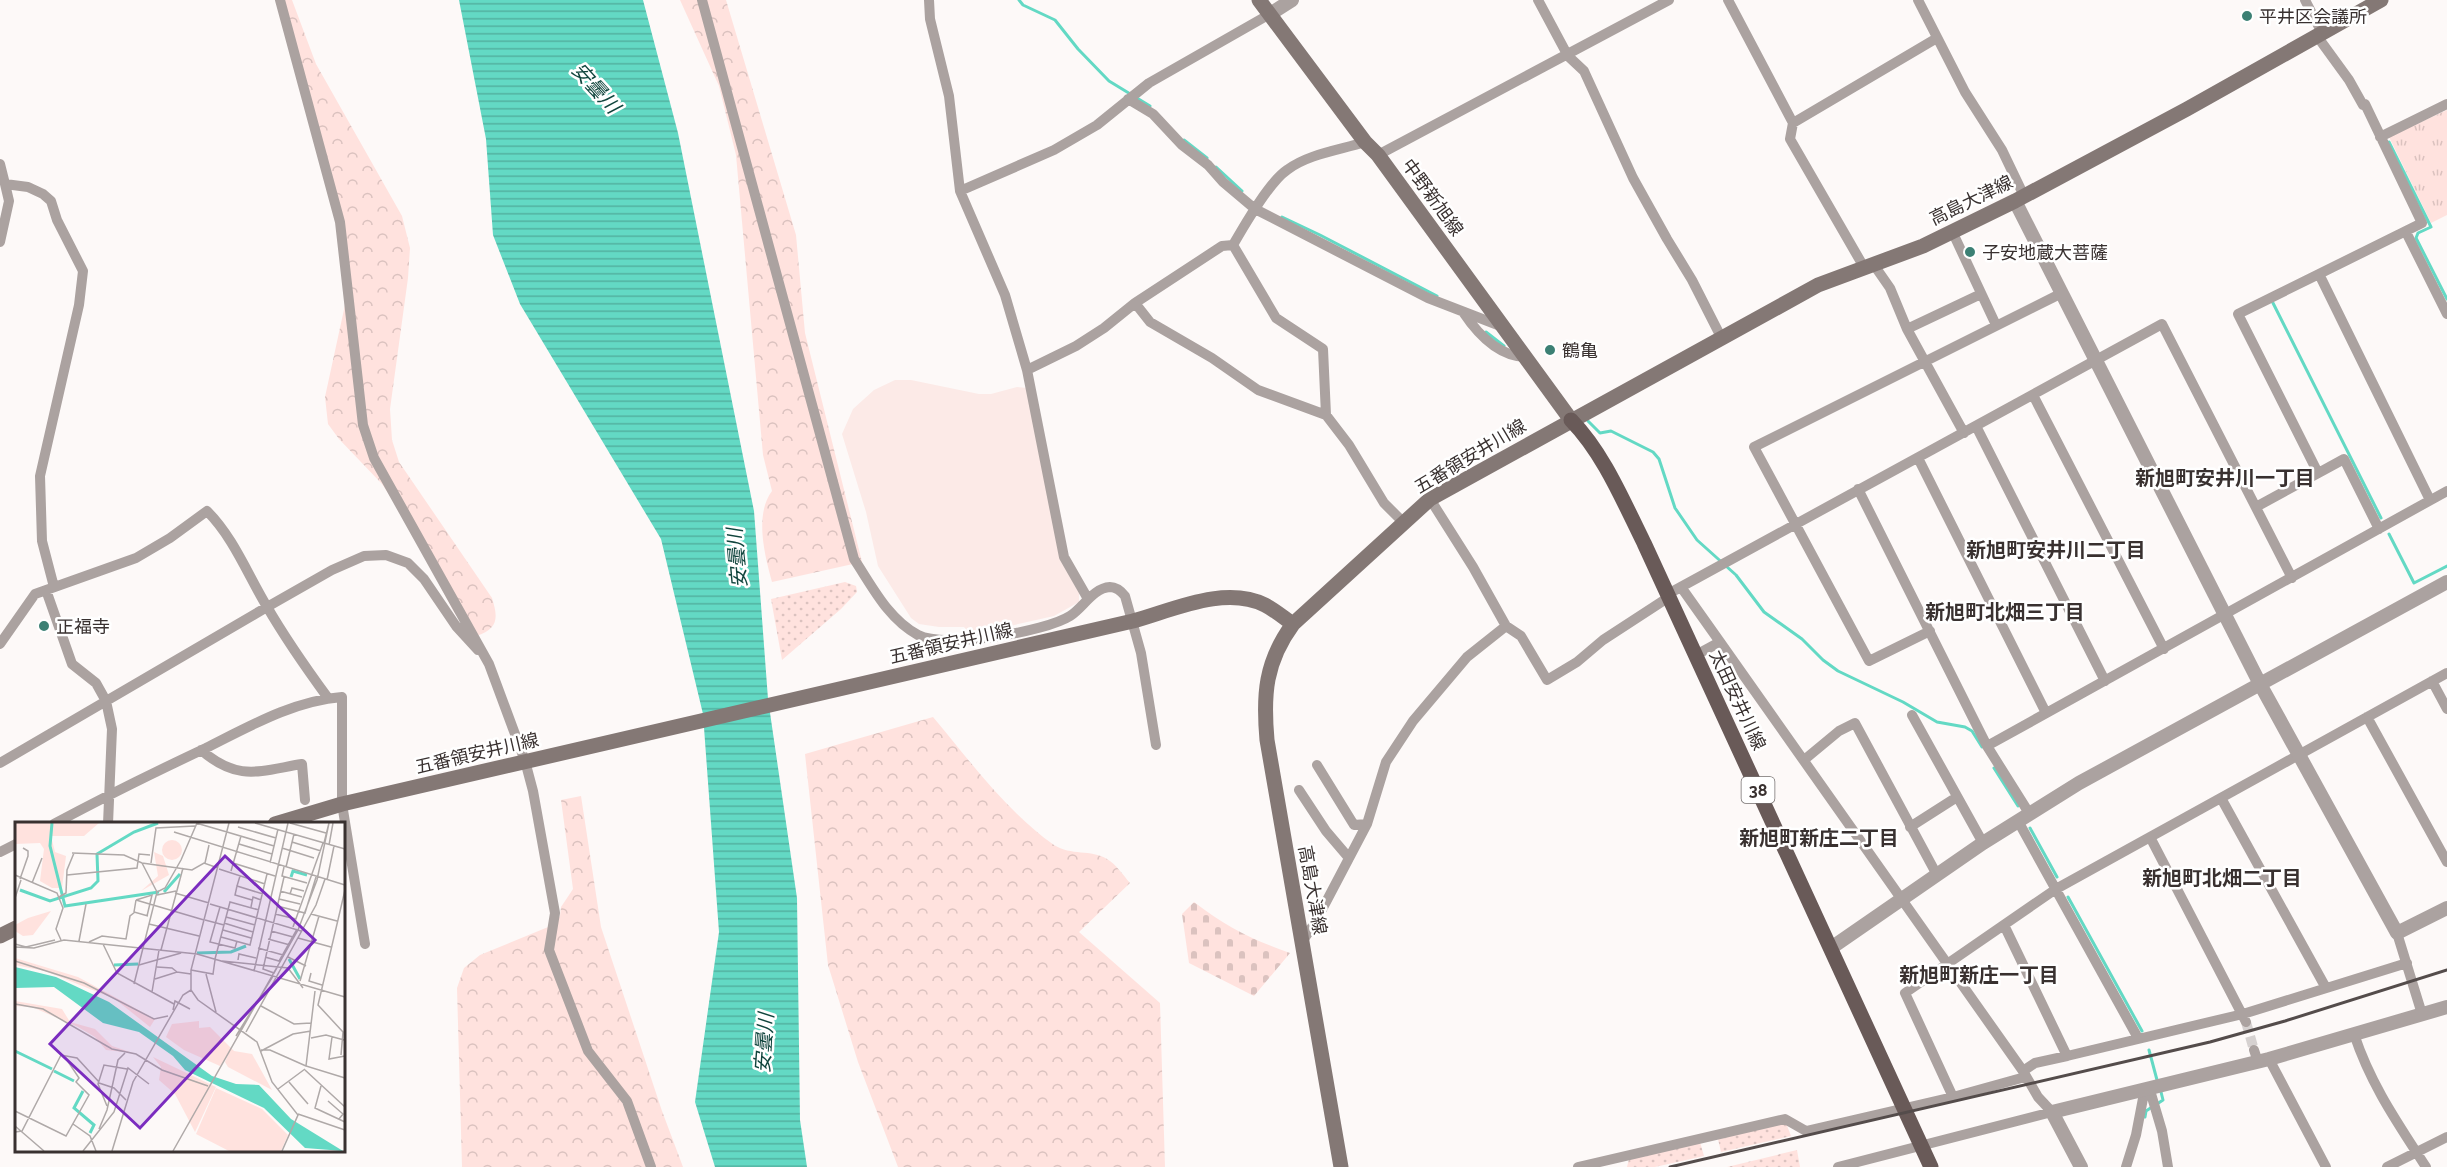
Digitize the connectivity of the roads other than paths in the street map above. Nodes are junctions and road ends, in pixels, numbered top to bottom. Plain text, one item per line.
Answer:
1 (280, 0) edge
2 (702, 0) edge
3 (929, 0) edge
4 (1259, 0) edge
5 (1292, 0) edge
6 (1538, 0) edge
7 (1669, 0) edge
8 (1728, 0) edge
9 (1918, 0) edge
10 (2305, 0) edge
11 (2381, 0) edge
12 (1270, 14) junction
13 (2320, 34) junction
14 (1936, 38) junction
15 (1568, 56) junction
16 (1128, 99) junction
17 (2447, 104) edge
18 (1793, 123) junction
19 (2380, 137) junction
20 (1365, 142) junction
21 (1378, 156) junction
22 (0, 164) edge
23 (5, 184) junction
24 (960, 191) junction
25 (2020, 199) junction
26 (1255, 209) junction
27 (1952, 231) junction
28 (2406, 231) junction
29 (0, 242) edge
30 (1233, 245) junction
31 (1869, 267) junction
32 (2319, 274) junction
33 (2062, 293) junction
34 (1981, 294) junction
35 (1135, 303) junction
36 (1462, 312) junction
37 (2447, 314) edge
38 (1996, 325) junction
39 (1504, 327) junction
40 (1907, 329) junction
41 (1721, 337) junction
42 (1525, 357) junction
43 (2096, 360) junction
44 (1925, 361) junction
45 (1027, 370) junction
46 (2033, 395) junction
47 (1326, 415) junction
48 (1571, 420) junction
49 (1976, 426) junction
50 (1964, 433) junction
51 (1918, 458) junction
52 (2318, 473) junction
53 (1858, 489) junction
54 (2447, 491) edge
55 (1430, 499) junction
56 (2430, 500) junction
57 (2256, 507) junction
58 (1403, 522) junction
59 (1794, 524) junction
60 (2379, 529) junction
61 (2292, 578) junction
62 (2447, 582) edge
63 (50, 588) junction
64 (1672, 592) junction
65 (1088, 599) junction
66 (267, 607) junction
67 (2224, 615) junction
68 (1133, 621) junction
69 (1293, 624) junction
70 (1506, 626) junction
71 (1930, 631) junction
72 (1720, 642) junction
73 (0, 644) edge
74 (2164, 649) junction
75 (484, 654) junction
76 (1696, 655) junction
77 (2447, 673) edge
78 (2105, 681) junction
79 (2432, 681) junction
80 (2260, 684) junction
81 (328, 698) junction
82 (106, 701) junction
83 (2447, 709) edge
84 (2046, 713) junction
85 (1912, 716) dead end
86 (2367, 717) junction
87 (1156, 745) dead end
88 (1987, 746) junction
89 (201, 750) junction
90 (2299, 755) junction
91 (532, 760) junction
92 (1804, 760) junction
93 (0, 763) edge
94 (1317, 765) dead end
95 (1299, 790) dead end
96 (110, 794) junction
97 (1957, 797) junction
98 (2222, 798) junction
99 (305, 800) dead end
100 (342, 804) junction
101 (2024, 817) junction
102 (58, 822) edge
103 (108, 822) edge
104 (281, 822) edge
105 (345, 822) edge
106 (345, 822) edge
107 (1367, 824) junction
108 (1910, 827) junction
109 (2150, 837) junction
110 (1983, 843) junction
111 (15, 844) edge
112 (0, 852) edge
113 (1349, 858) junction
114 (2447, 862) edge
115 (1937, 875) junction
116 (2056, 889) junction
117 (1902, 898) junction
118 (2447, 908) edge
119 (2004, 925) junction
120 (15, 928) edge
121 (2397, 933) junction
122 (0, 936) edge
123 (1302, 942) junction
124 (365, 944) dead end
125 (1831, 948) junction
126 (2407, 963) junction
127 (1947, 964) junction
128 (2326, 988) junction
129 (2447, 1007) edge
130 (2422, 1014) junction
131 (2245, 1018) junction
132 (2354, 1034) junction
133 (2138, 1038) junction
134 (2067, 1056) junction
135 (2260, 1057) junction
136 (2024, 1074) junction
137 (2147, 1088) junction
138 (1953, 1097) junction
139 (1905, 1109) junction
140 (2052, 1112) junction
141 (2447, 1137) edge
142 (1921, 1145) junction
143 (2416, 1151) junction
144 (1622, 1162) edge
145 (651, 1167) edge
146 (1341, 1167) edge
147 (1578, 1167) edge
148 (1838, 1167) edge
149 (1931, 1167) edge
150 (2081, 1167) edge
151 (2126, 1167) edge
152 (2168, 1167) edge
153 (2326, 1167) edge
154 (2387, 1167) edge
155 (2426, 1167) edge

1 - 75 street
2 - 65 street
3 - 24 street
4 - 12 main road, 中野新旭線
5 - 12 street
6 - 15 street
7 - 15 street
8 - 18 street
9 - 14 street
10 - 13 street
11 - 13 main road, 高島大津線
12 - 16 street
12 - 20 main road, 中野新旭線
13 - 19 street
13 - 25 main road, 高島大津線
14 - 18 street
14 - 25 street
15 - 21 street
15 - 41 street
16 - 24 street
16 - 26 street
17 - 19 street
18 - 31 street
19 - 28 street
20 - 21 main road, 中野新旭線
20 - 26 street
21 - 39 main road, 中野新旭線
22 - 23 street
23 - 29 street
23 - 63 street
24 - 45 street
25 - 27 main road, 高島大津線
25 - 33 street
26 - 30 street
26 - 36 street
27 - 31 main road, 高島大津線
27 - 34 street
28 - 32 street
28 - 37 street
30 - 35 street
30 - 47 street
31 - 40 street
31 - 41 main road, 高島大津線
32 - 52 street
32 - 56 street
33 - 38 street
33 - 43 street
34 - 38 street
34 - 40 street
35 - 45 street
35 - 47 street
36 - 39 street
36 - 42 street
38 - 44 street
39 - 42 main road, 中野新旭線
40 - 44 street
41 - 48 main road, 高島大津線
42 - 48 main road, 中野新旭線
43 - 46 street
43 - 57 street
43 - 67 street
44 - 50 street
44 - 59 street
45 - 65 street
46 - 49 street
46 - 74 street
47 - 58 street
48 - 55 main road, 五番領安井川線
48 - 64 main road, 太田安井川線 / 38
49 - 50 street
49 - 78 street
50 - 51 street
51 - 53 street
51 - 84 street
52 - 57 street
52 - 60 street
53 - 59 street
53 - 71 street
54 - 56 street
55 - 58 main road, 五番領安井川線
55 - 70 street
56 - 60 street
57 - 61 street
58 - 69 main road, 五番領安井川線
59 - 64 street
59 - 71 street
60 - 61 street
61 - 67 street
62 - 80 street
63 - 66 street
63 - 73 street
63 - 82 street
64 - 70 street
64 - 72 street
64 - 76 main road, 太田安井川線 / 38
65 - 68 street
66 - 75 street
66 - 81 street
66 - 82 street
67 - 74 street
67 - 80 street
68 - 69 main road, 五番領安井川線
68 - 87 street
68 - 91 main road, 五番領安井川線
69 - 123 main road, 高島大津線
70 - 107 street
71 - 88 street
72 - 76 street
72 - 92 street
74 - 78 street
75 - 91 street
76 - 125 main road, 太田安井川線 / 38
77 - 79 street
78 - 84 street
79 - 83 street
79 - 86 street
80 - 90 street
80 - 101 street
81 - 89 street
81 - 100 street
82 - 93 street
82 - 96 street
84 - 88 street
85 - 97 street
86 - 90 street
86 - 114 street
88 - 101 street
89 - 96 street
89 - 99 street
90 - 98 street
90 - 121 street
91 - 100 main road, 五番領安井川線
91 - 145 street
92 - 108 street
92 - 117 street
94 - 107 street
95 - 113 street
96 - 102 street
96 - 103 street
97 - 108 street
97 - 110 street
98 - 109 street
98 - 128 street
100 - 104 main road, 五番領安井川線
100 - 105 street
101 - 110 street
101 - 116 street
106 - 124 street
107 - 113 street
108 - 115 street
109 - 116 street
109 - 131 street
110 - 115 street
111 - 112 street
113 - 123 street
115 - 117 street
116 - 119 street
116 - 133 street
117 - 125 street
117 - 127 street
118 - 121 street
119 - 127 street
119 - 134 street
120 - 122 main road
121 - 126 street
123 - 146 main road, 高島大津線
125 - 139 main road, 太田安井川線 / 38
126 - 128 street
126 - 130 street
127 - 136 street
127 - 138 street
128 - 131 street
129 - 130 street
130 - 132 street
131 - 133 street
132 - 135 street
132 - 143 street
133 - 134 street
134 - 136 street
135 - 137 street
135 - 153 street
136 - 138 street
136 - 140 street
137 - 140 street
137 - 151 street
137 - 152 street
138 - 139 street
139 - 142 main road, 太田安井川線 / 38
139 - 144 street
140 - 142 street
140 - 150 street
141 - 143 street
142 - 148 street
142 - 149 main road, 太田安井川線 / 38
143 - 154 street
143 - 155 street
144 - 147 street

